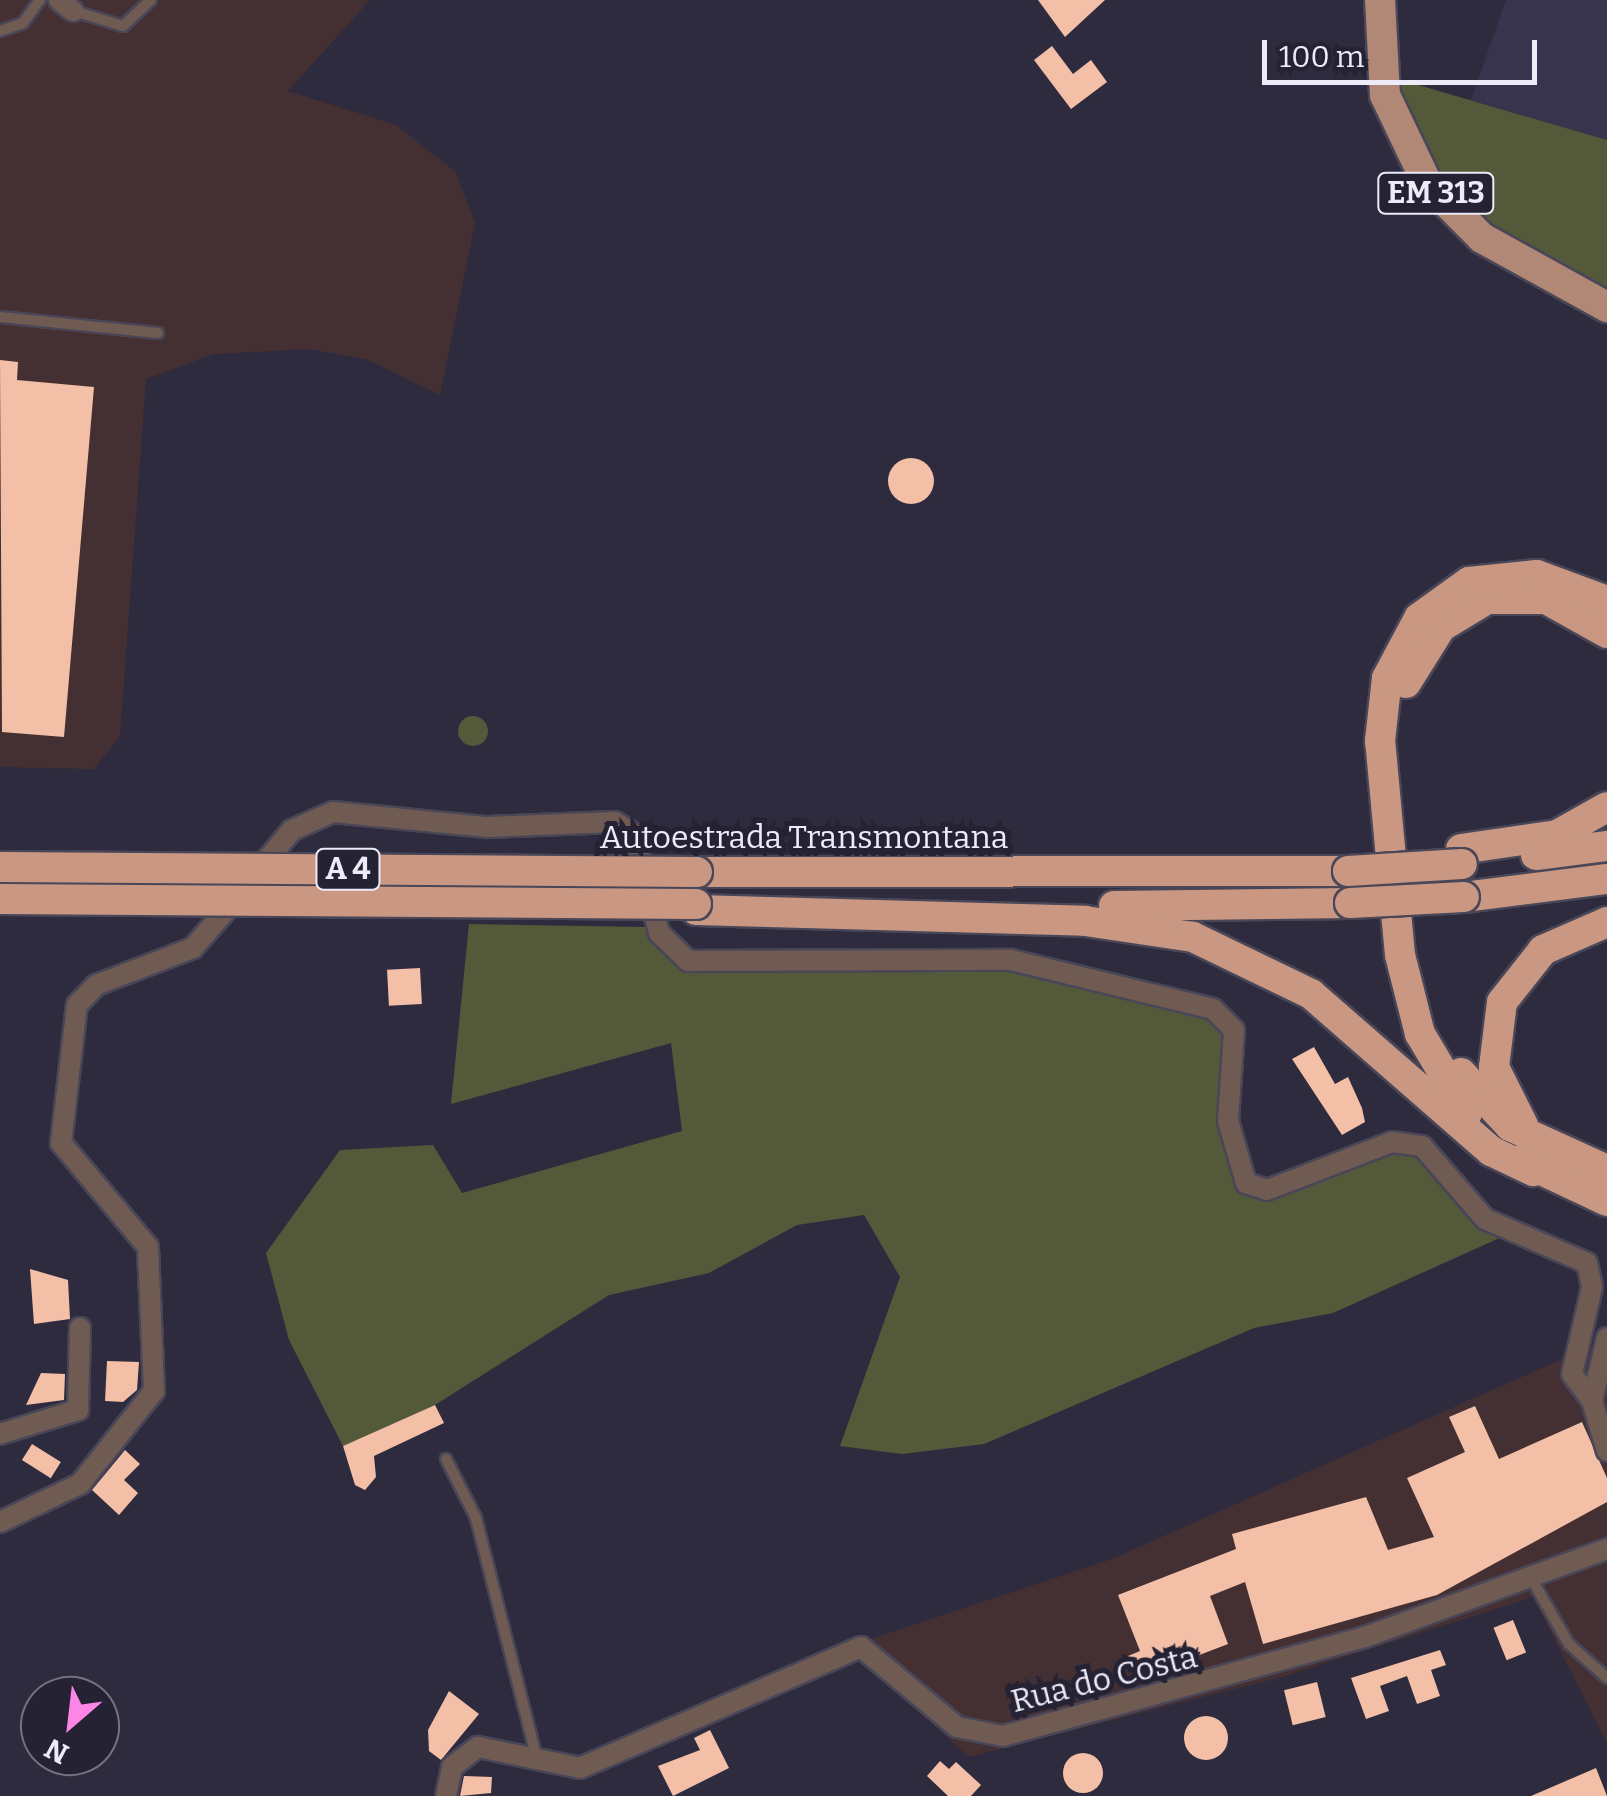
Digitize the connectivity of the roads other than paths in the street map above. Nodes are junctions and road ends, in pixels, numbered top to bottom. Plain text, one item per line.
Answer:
1 (40, 0) edge
2 (152, 0) edge
3 (1380, 0) edge
4 (66, 5) edge
5 (0, 31) edge
6 (1607, 307) edge
7 (0, 318) edge
8 (158, 333) dead end
9 (1607, 601) edge
10 (1607, 633) edge
11 (1607, 807) edge
12 (1607, 846) edge
13 (1461, 856) junction
14 (0, 867) edge
15 (1607, 879) edge
16 (0, 899) edge
17 (696, 907) junction
18 (1607, 922) edge
19 (1542, 1161) junction
20 (1607, 1170) edge
21 (1607, 1201) edge
22 (80, 1328) dead end
23 (1607, 1338) edge
24 (1592, 1401) junction
25 (0, 1434) edge
26 (1607, 1451) edge
27 (446, 1460) dead end
28 (0, 1522) edge
29 (1607, 1549) edge
30 (1531, 1578) junction
31 (1607, 1678) edge
32 (539, 1764) junction
33 (446, 1796) edge

1 - 5 lane
2 - 4 lane
3 - 6 main road, EM 313
7 - 8 lane
9 - 19 highway
10 - 19 highway
11 - 13 highway
12 - 13 highway, Autoestrada Transmontana / A 4
13 - 14 highway, Autoestrada Transmontana / A 4, bridge
15 - 17 highway, Autoestrada Transmontana / A 4, bridge
16 - 17 highway, Autoestrada Transmontana / A 4, bridge
17 - 19 highway
18 - 19 highway
19 - 20 highway
19 - 21 highway
22 - 25 street
23 - 24 street
24 - 26 street
24 - 28 street
27 - 32 lane
29 - 30 street, Rua do Costa
30 - 31 lane
30 - 32 street, Rua do Costa
32 - 33 street, Rua do Costa

